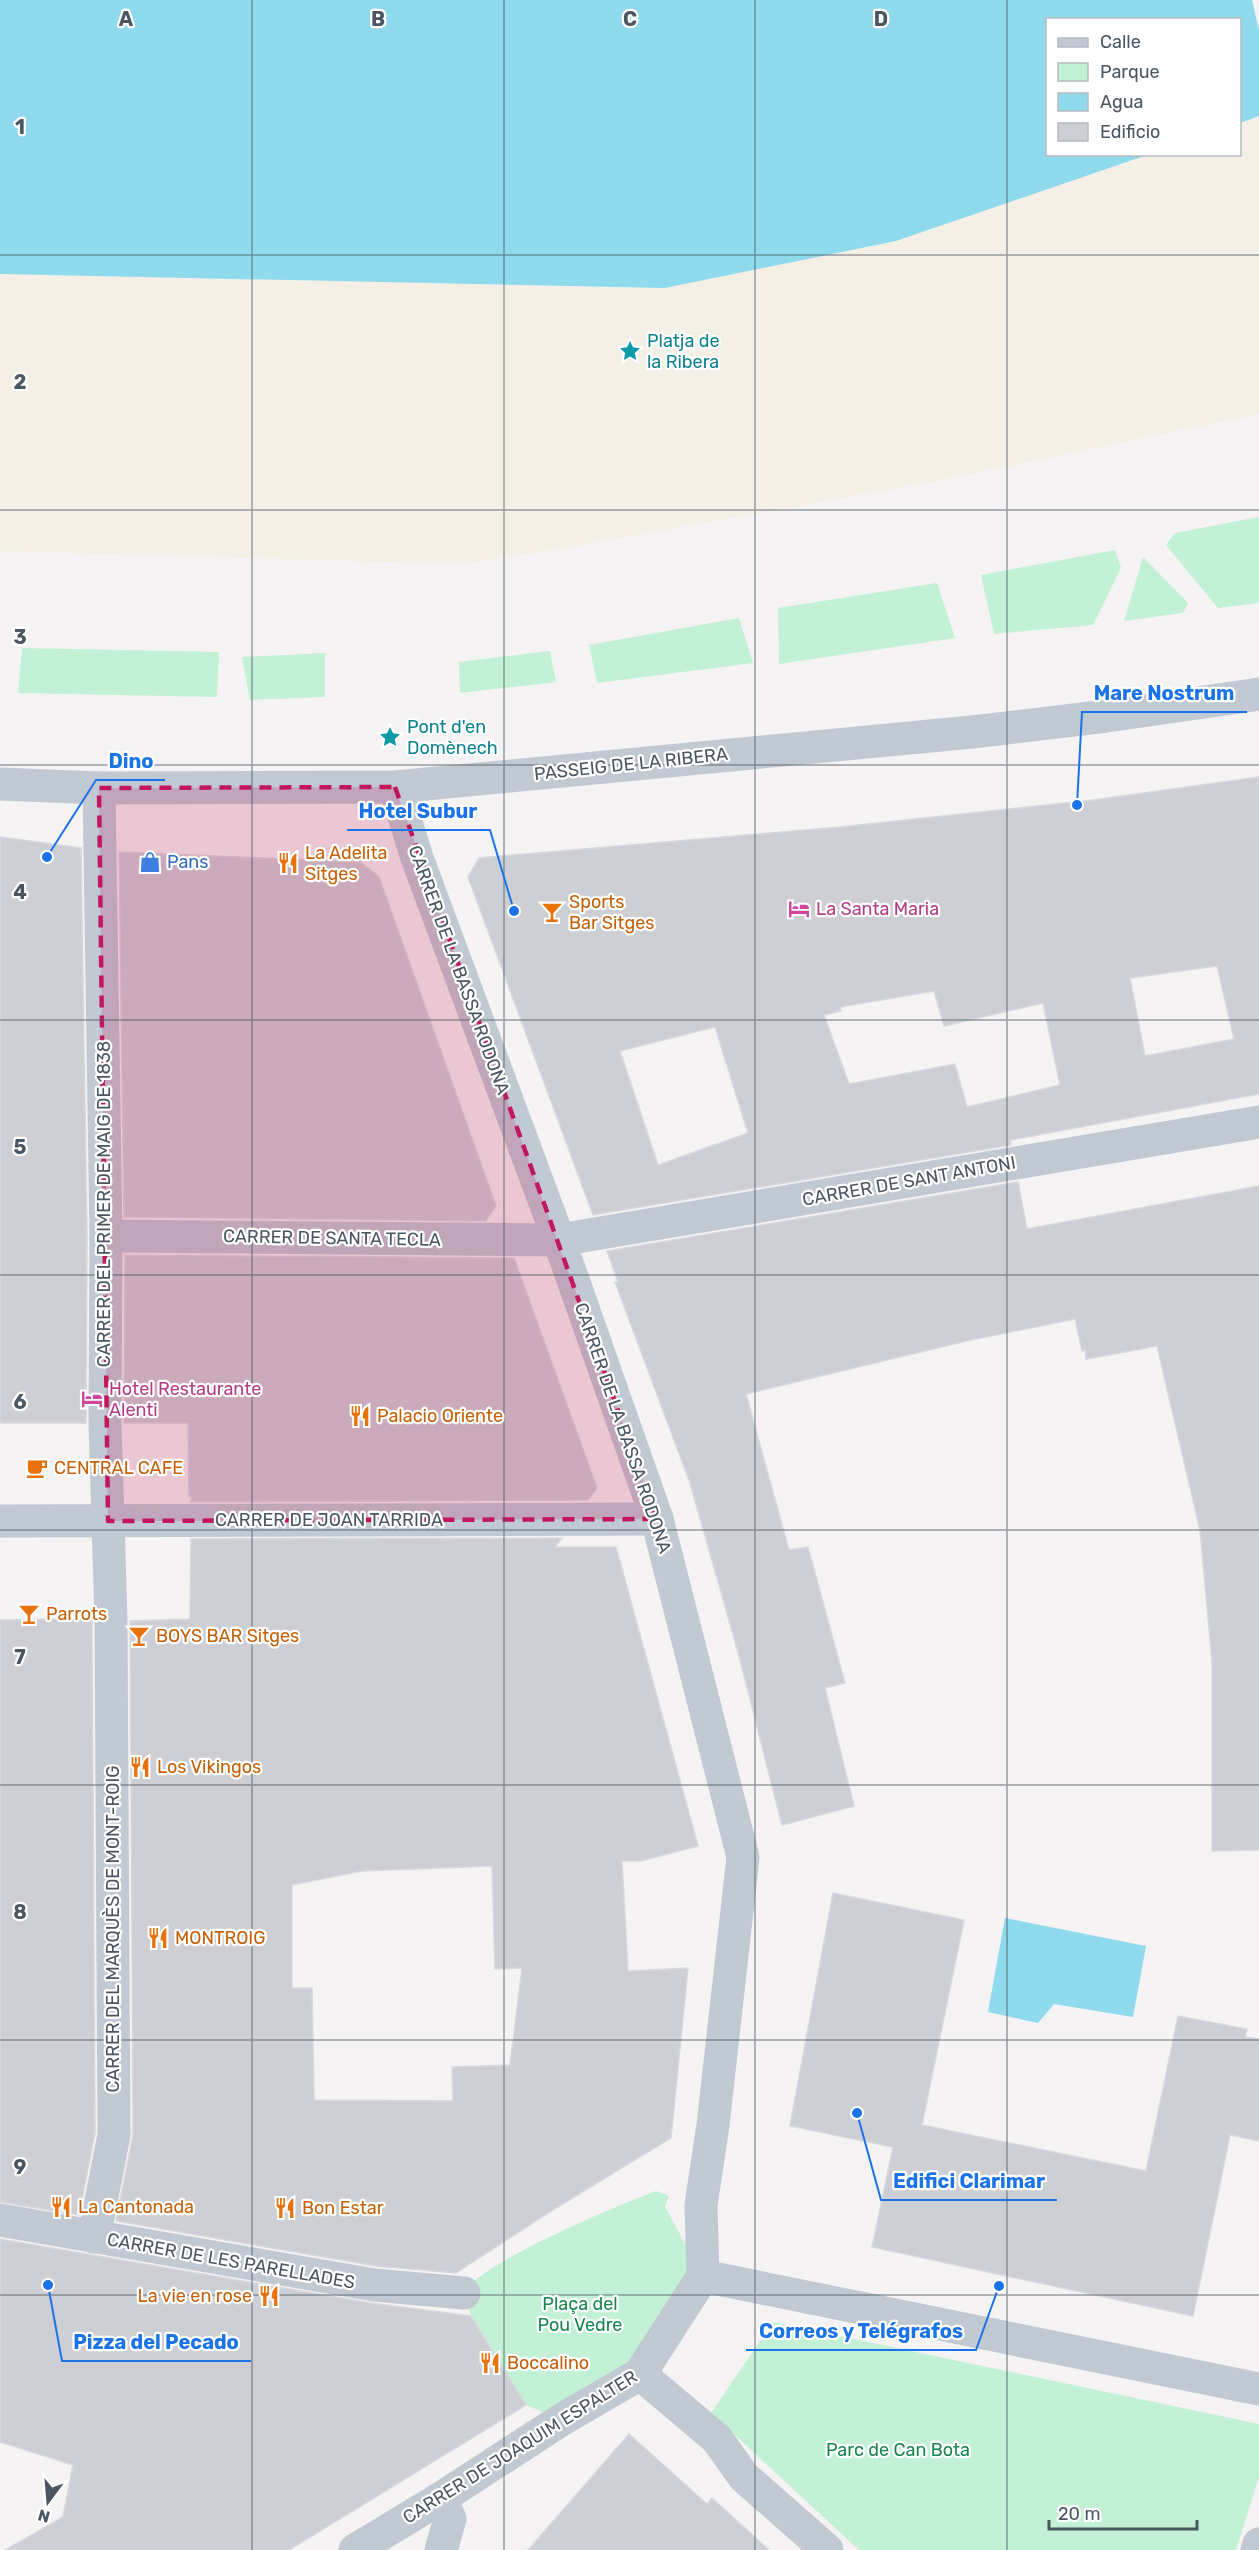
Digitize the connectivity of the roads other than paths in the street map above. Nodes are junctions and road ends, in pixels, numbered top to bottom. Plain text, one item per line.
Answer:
1 (1259, 694) edge
2 (0, 784) edge
3 (395, 787) junction
4 (99, 788) junction
5 (1259, 1122) edge
6 (105, 1236) junction
7 (559, 1240) junction
8 (657, 1519) junction
9 (0, 1521) edge
10 (108, 1521) junction
11 (111, 1620) joint
12 (0, 2220) edge
13 (94, 2237) junction
14 (703, 2276) junction
15 (464, 2294) dead end
16 (640, 2374) junction
17 (1259, 2389) edge
18 (441, 2498) junction
19 (1259, 2544) edge
20 (355, 2550) edge
21 (441, 2550) edge
22 (827, 2550) edge
23 (1257, 2550) edge

1 - 3 street, PASSEIG DE LA RIBERA
2 - 4 street, PASSEIG DE LA RIBERA
3 - 4 street, PASSEIG DE LA RIBERA
3 - 7 street, CARRER DE LA BASSA RODONA
4 - 6 street, CARRER DEL PRIMER DE MAIG DE 1838
5 - 7 street, CARRER DE SANT ANTONI
6 - 7 street, CARRER DE SANTA TECLA
6 - 10 street, CARRER DEL PRIMER DE MAIG DE 1838
7 - 8 street, CARRER DE LA BASSA RODONA
8 - 10 street, CARRER DE JOAN TARRIDA
8 - 14 street, CARRER DE LA BASSA RODONA
9 - 10 street, CARRER DE JOAN TARRIDA
10 - 11 street, CARRER DEL PRIMER DE MAIG DE 1838
11 - 13 street, CARRER DEL MARQUÈS DE MONT-ROIG
12 - 13 street, CARRER DE LES PARELLADES
13 - 15 street, CARRER DE LES PARELLADES
14 - 16 street, CARRER DE JOAQUIM ESPALTER
14 - 17 street
16 - 18 street, CARRER DE JOAQUIM ESPALTER
16 - 22 street
18 - 20 street, CARRER DE JOAQUIM ESPALTER
18 - 21 street
19 - 23 street

